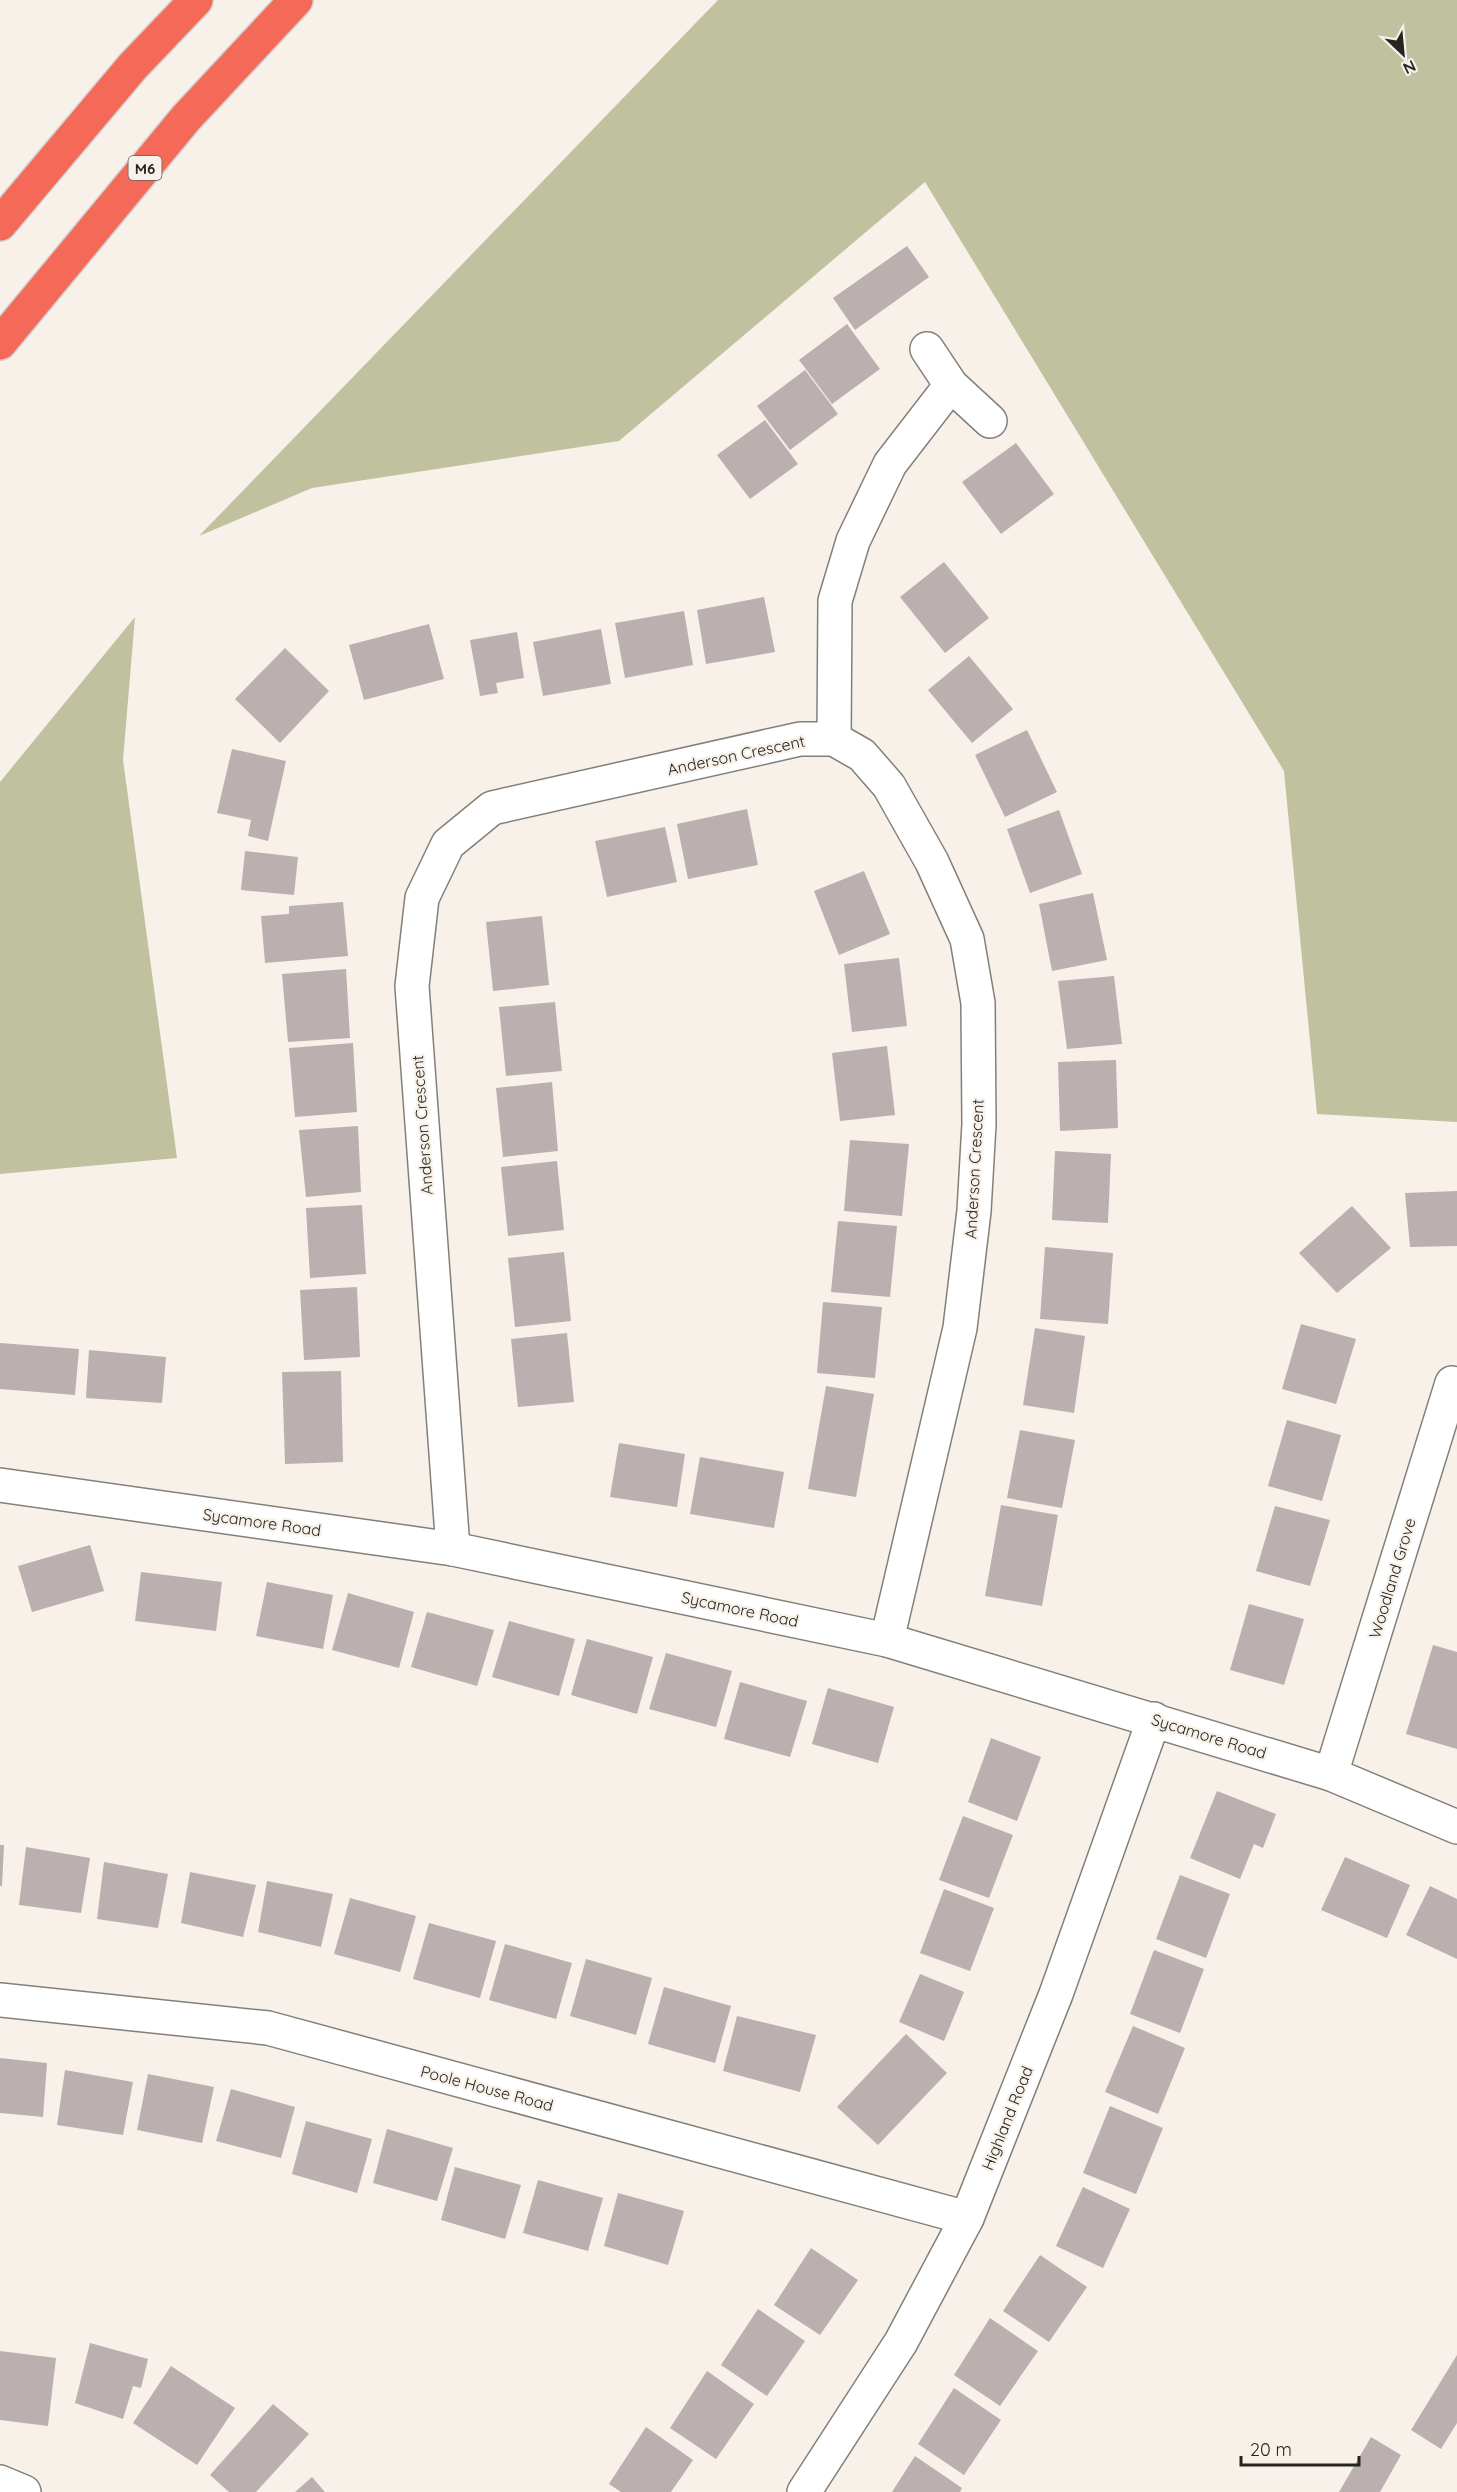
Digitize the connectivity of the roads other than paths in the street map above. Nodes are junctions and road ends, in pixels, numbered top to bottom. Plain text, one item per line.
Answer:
1 (196, 0) edge
2 (297, 0) edge
3 (0, 224) edge
4 (0, 343) edge
5 (927, 349) dead end
6 (951, 385) junction
7 (990, 421) dead end
8 (834, 739) junction
9 (1452, 1383) dead end
10 (0, 1485) edge
11 (453, 1549) junction
12 (886, 1640) junction
13 (1154, 1719) junction
14 (1331, 1774) junction
15 (1457, 1827) edge
16 (0, 2000) edge
17 (966, 2218) junction
18 (0, 2482) edge
19 (24, 2492) edge
20 (804, 2492) edge

1 - 3 highway
2 - 4 highway, M6
5 - 6 street
6 - 7 street
6 - 8 street
8 - 11 street, Anderson Crescent
8 - 12 street, Anderson Crescent
9 - 14 street, Woodland Grove
10 - 11 street, Sycamore Road
11 - 12 street, Sycamore Road
12 - 13 street, Sycamore Road
13 - 14 street, Sycamore Road
13 - 17 street, Highland Road
14 - 15 street, Sycamore Road
16 - 17 street, Poole House Road
17 - 20 street, Highland Road
18 - 19 street

